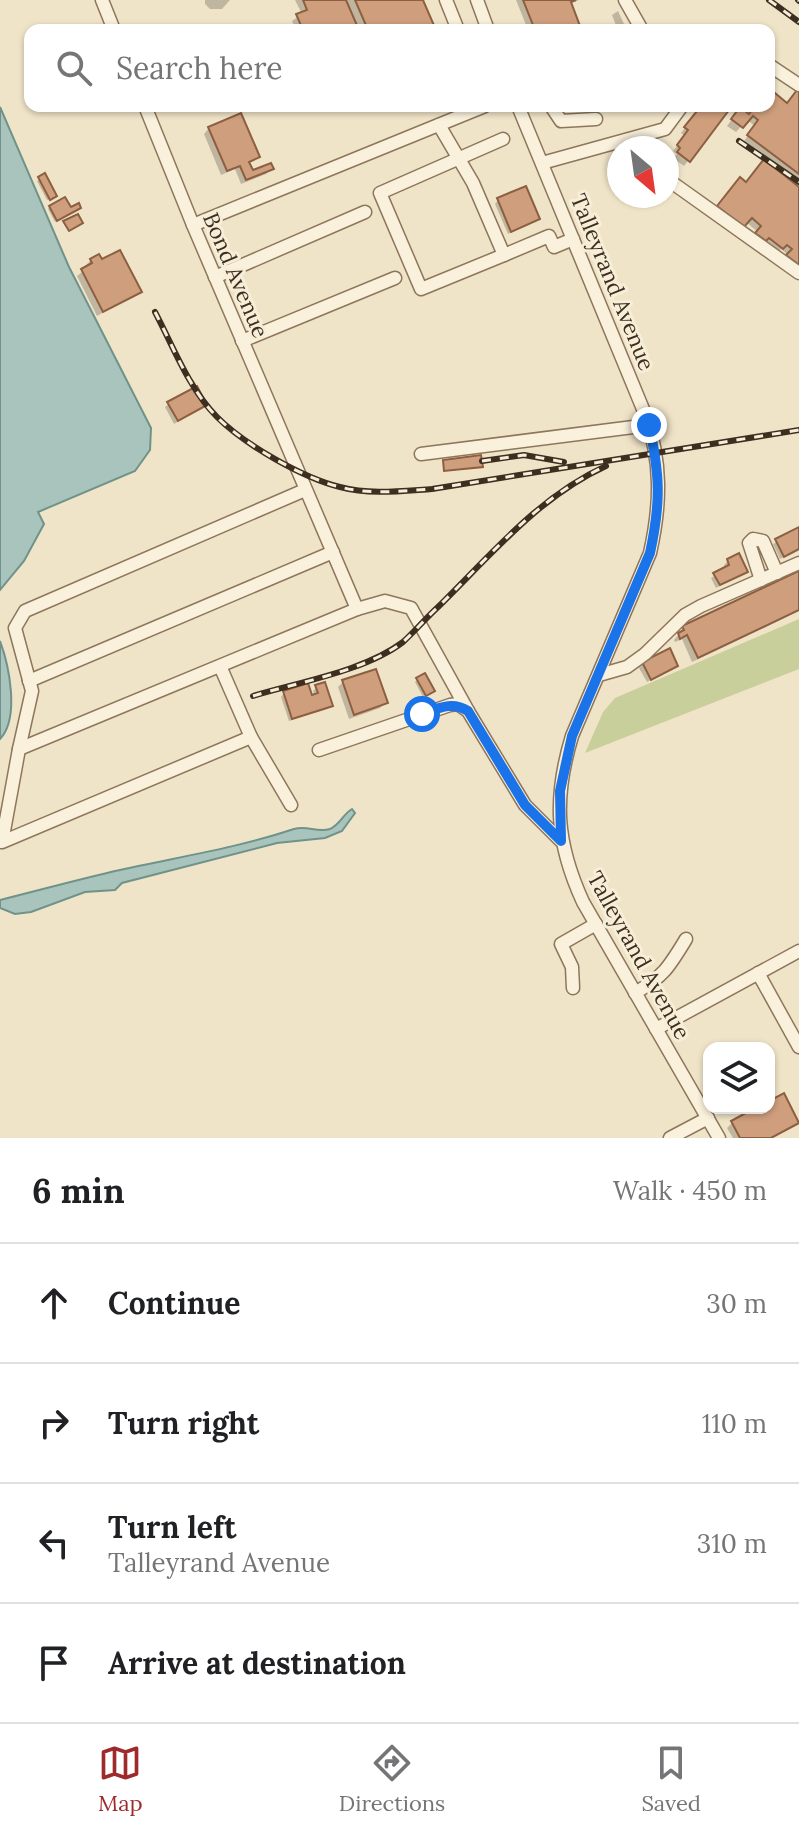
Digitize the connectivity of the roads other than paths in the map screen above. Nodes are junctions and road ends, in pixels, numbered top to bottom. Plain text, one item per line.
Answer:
1 (102, 0) edge
2 (446, 0) edge
3 (477, 0) edge
4 (625, 0) edge
5 (112, 24) edge
6 (456, 24) edge
7 (486, 24) edge
8 (639, 24) edge
9 (775, 69) edge
10 (799, 85) edge
11 (147, 112) edge
12 (470, 112) edge
13 (521, 112) edge
14 (555, 112) edge
15 (678, 112) edge
16 (596, 119) dead end
17 (439, 125) junction
18 (647, 136) edge
19 (503, 139) dead end
20 (607, 149) edge
21 (458, 159) junction
22 (542, 163) junction
23 (679, 188) edge
24 (365, 212) dead end
25 (193, 225) junction
26 (573, 239) junction
27 (504, 255) junction
28 (799, 273) edge
29 (215, 277) junction
30 (395, 278) dead end
31 (242, 341) junction
32 (649, 425) junction
33 (421, 454) dead end
34 (305, 490) junction
35 (333, 552) junction
36 (799, 563) edge
37 (777, 573) junction
38 (761, 580) junction
39 (357, 609) junction
40 (220, 666) junction
41 (599, 675) junction
42 (29, 681) junction
43 (468, 711) junction
44 (251, 737) junction
45 (19, 749) junction
46 (319, 750) dead end
47 (291, 805) dead end
48 (561, 841) junction
49 (596, 924) junction
50 (686, 939) dead end
51 (799, 951) edge
52 (758, 973) junction
53 (573, 988) dead end
54 (635, 993) junction
55 (656, 1029) junction
56 (799, 1047) edge
57 (708, 1118) junction
58 (680, 1136) edge
59 (719, 1138) edge

1 - 5 street
2 - 6 street
3 - 7 street
4 - 8 street
9 - 10 street
11 - 25 street, Bond Avenue
12 - 17 street
13 - 22 street, Talleyrand Avenue
14 - 16 street
15 - 18 street
17 - 21 street
17 - 25 street
19 - 21 street
20 - 22 street
21 - 27 street
21 - 27 street
22 - 26 street, Talleyrand Avenue
23 - 28 street
24 - 29 street
25 - 29 street, Bond Avenue
26 - 27 street
26 - 32 street, Talleyrand Avenue
29 - 31 street, Bond Avenue
30 - 31 street
31 - 34 street, Bond Avenue
32 - 33 street
32 - 41 street, Talleyrand Avenue
34 - 35 street, Bond Avenue
34 - 42 street
35 - 39 street, Bond Avenue
35 - 42 street
36 - 37 street
37 - 38 street
37 - 38 street
38 - 41 street
39 - 40 street
39 - 43 street
40 - 44 street
40 - 45 street
41 - 48 street, Talleyrand Avenue
42 - 45 street
43 - 46 street
43 - 48 street
44 - 45 street
44 - 47 street
48 - 49 street, Talleyrand Avenue
49 - 53 street
49 - 54 street, Talleyrand Avenue
50 - 54 street
51 - 52 street
52 - 55 street
52 - 56 street
54 - 55 street, Talleyrand Avenue
55 - 57 street, Talleyrand Avenue
57 - 58 street
57 - 59 street, Talleyrand Avenue

